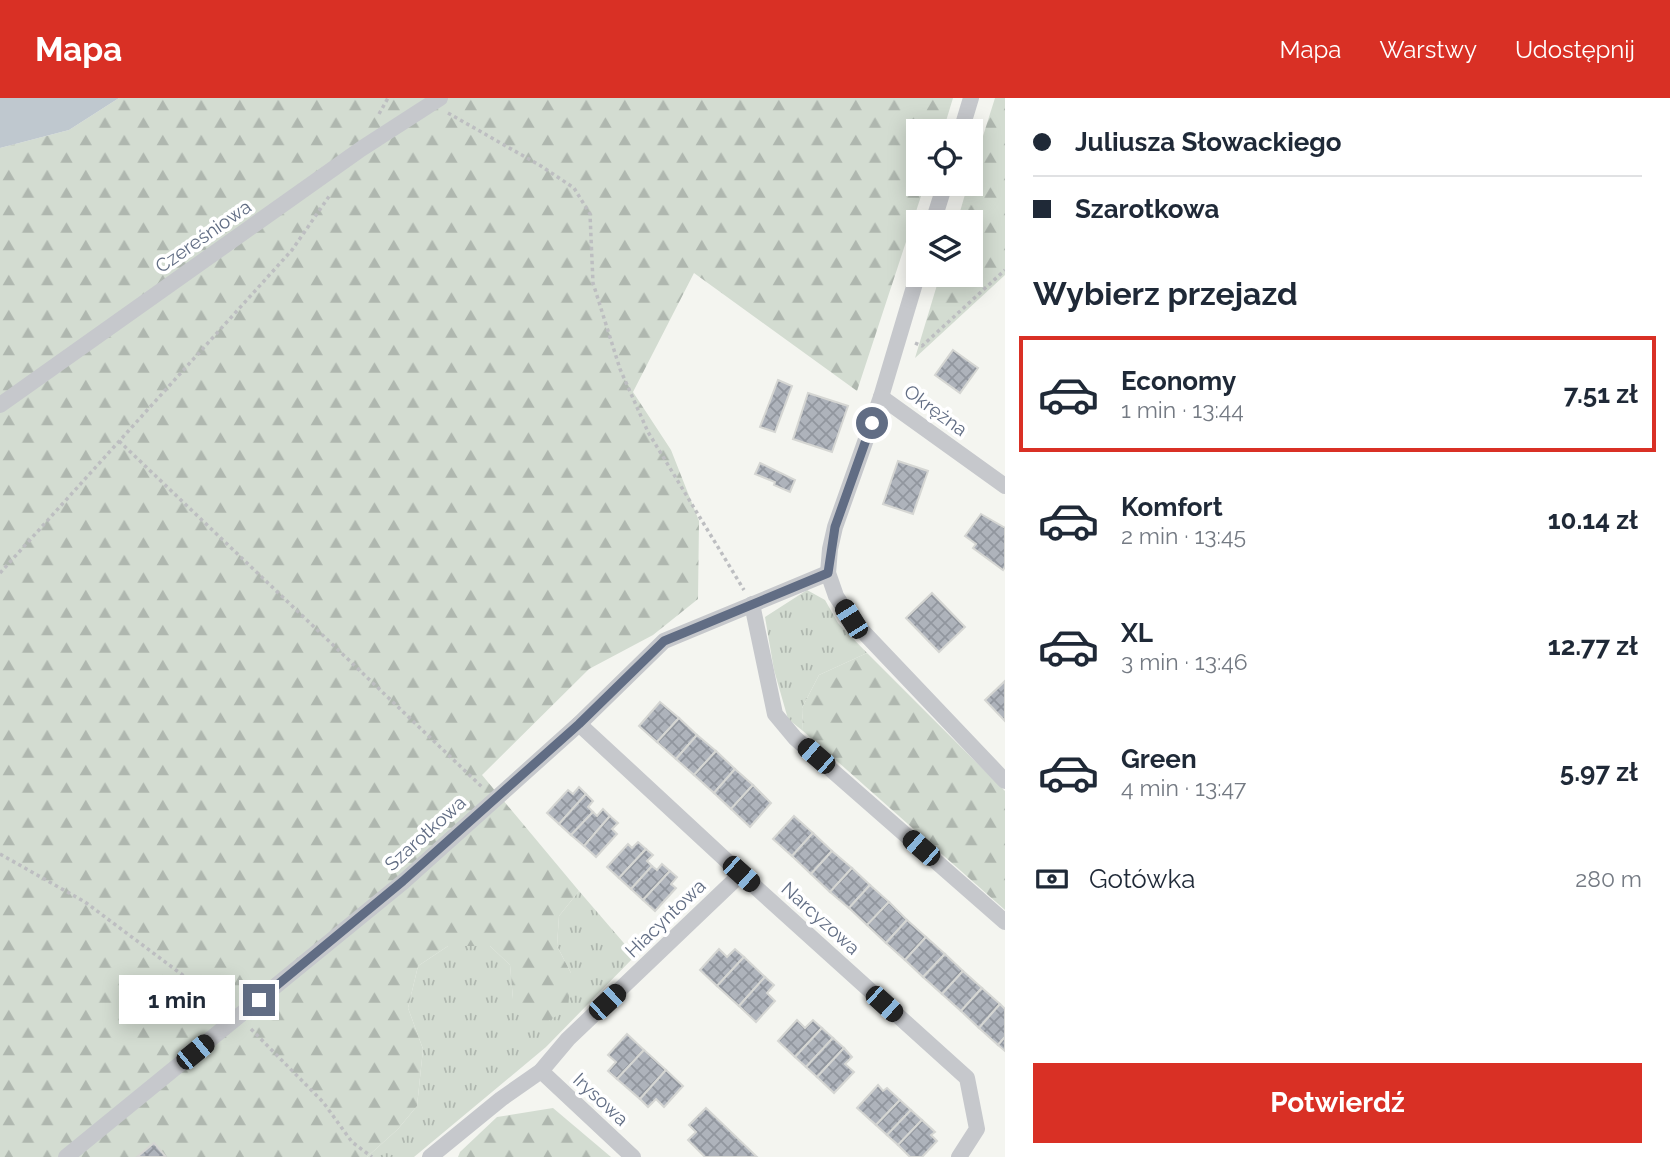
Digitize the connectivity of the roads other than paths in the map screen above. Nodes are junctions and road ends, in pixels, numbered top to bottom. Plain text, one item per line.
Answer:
1 (971, 98) edge
2 (435, 100) edge
3 (965, 119) edge
4 (914, 287) edge
5 (881, 397) junction
6 (0, 405) edge
7 (1005, 486) edge
8 (828, 573) junction
9 (752, 604) junction
10 (579, 724) junction
11 (1005, 781) edge
12 (741, 874) junction
13 (1005, 922) edge
14 (541, 1071) junction
15 (66, 1157) edge
16 (430, 1157) edge
17 (633, 1157) edge
18 (959, 1157) edge

1 - 3 street
2 - 6 street, Czereśniowa
4 - 5 street, Okrężna
5 - 7 street, Okrężna
5 - 8 street
8 - 9 street, Szarotkowa
8 - 11 street
9 - 10 street, Szarotkowa
9 - 13 street
10 - 12 street, Narcyzowa
10 - 15 street, Szarotkowa
12 - 14 street, Hiacyntowa
12 - 18 street, Narcyzowa
14 - 16 street, Hiacyntowa
14 - 17 street, Irysowa

